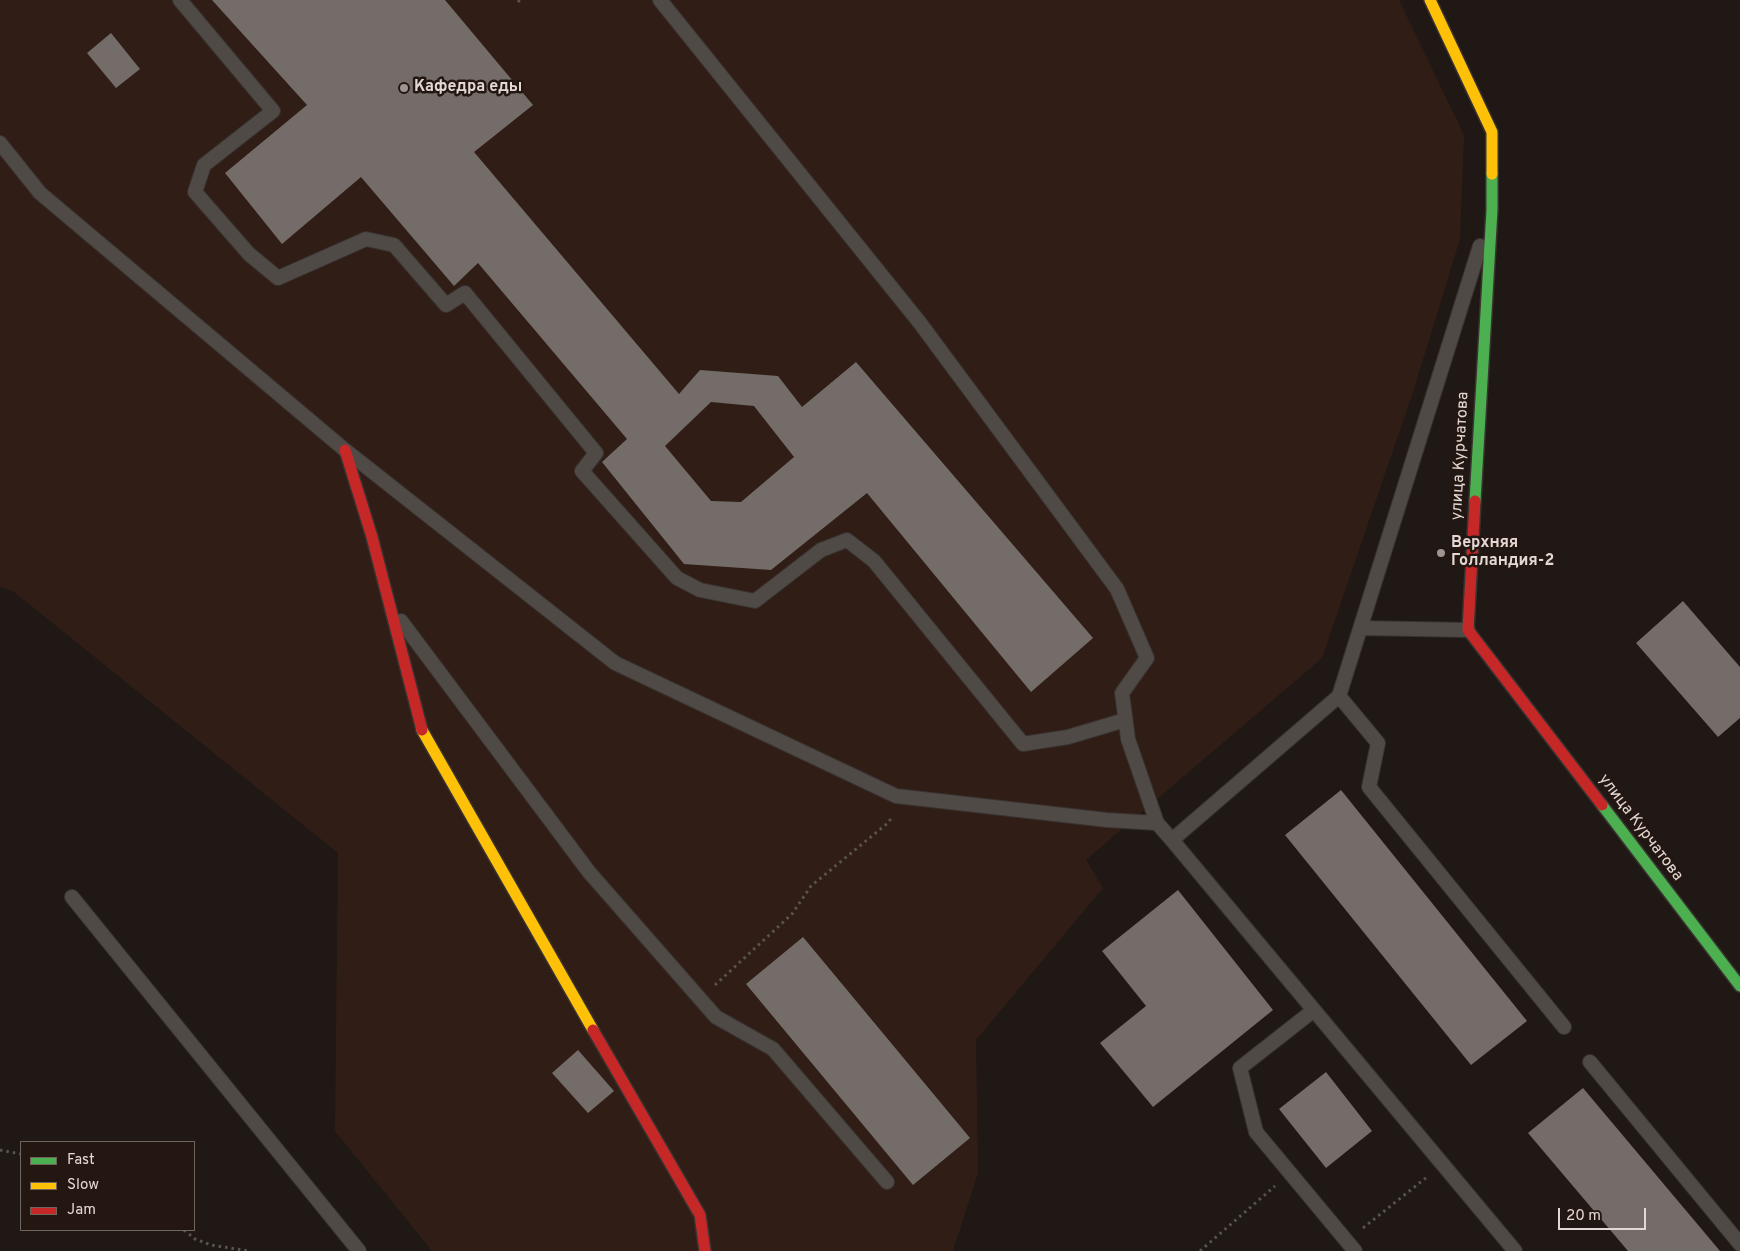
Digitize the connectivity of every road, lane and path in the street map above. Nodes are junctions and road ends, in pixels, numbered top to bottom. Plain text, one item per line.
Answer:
1 (180, 0) edge
2 (660, 0) edge
3 (1430, 0) edge
4 (0, 143) edge
5 (1492, 210) junction
6 (345, 450) junction
7 (390, 606) junction
8 (1361, 628) junction
9 (1468, 630) junction
10 (1339, 696) junction
11 (1125, 720) junction
12 (903, 797) junction
13 (1157, 823) junction
14 (1172, 840) junction
15 (72, 897) dead end
16 (1740, 986) edge
17 (1314, 1010) junction
18 (716, 1017) junction
19 (1564, 1027) dead end
20 (1590, 1062) dead end
21 (0, 1150) edge
22 (20, 1154) edge
23 (1291, 1173) junction
24 (1428, 1176) dead end
25 (887, 1182) dead end
26 (185, 1231) edge
27 (1740, 1244) edge
28 (1351, 1246) edge
29 (249, 1251) edge
30 (359, 1251) edge
31 (705, 1251) edge
32 (1200, 1251) edge
33 (1515, 1251) edge

1 - 11 lane
2 - 11 lane
3 - 5 street, улица Курчатова
4 - 6 lane
5 - 8 lane
5 - 9 street, улица Курчатова
6 - 7 street
6 - 12 lane
7 - 18 lane
7 - 31 street
8 - 9 lane
8 - 10 lane
9 - 16 street, улица Курчатова
10 - 14 lane
10 - 19 lane
11 - 13 lane
12 - 13 lane
12 - 18 path
13 - 14 lane
14 - 17 lane
15 - 30 lane
17 - 23 lane
17 - 33 lane
18 - 25 lane
20 - 27 lane
21 - 22 path
23 - 28 lane
23 - 32 path
24 - 28 path
26 - 29 path

